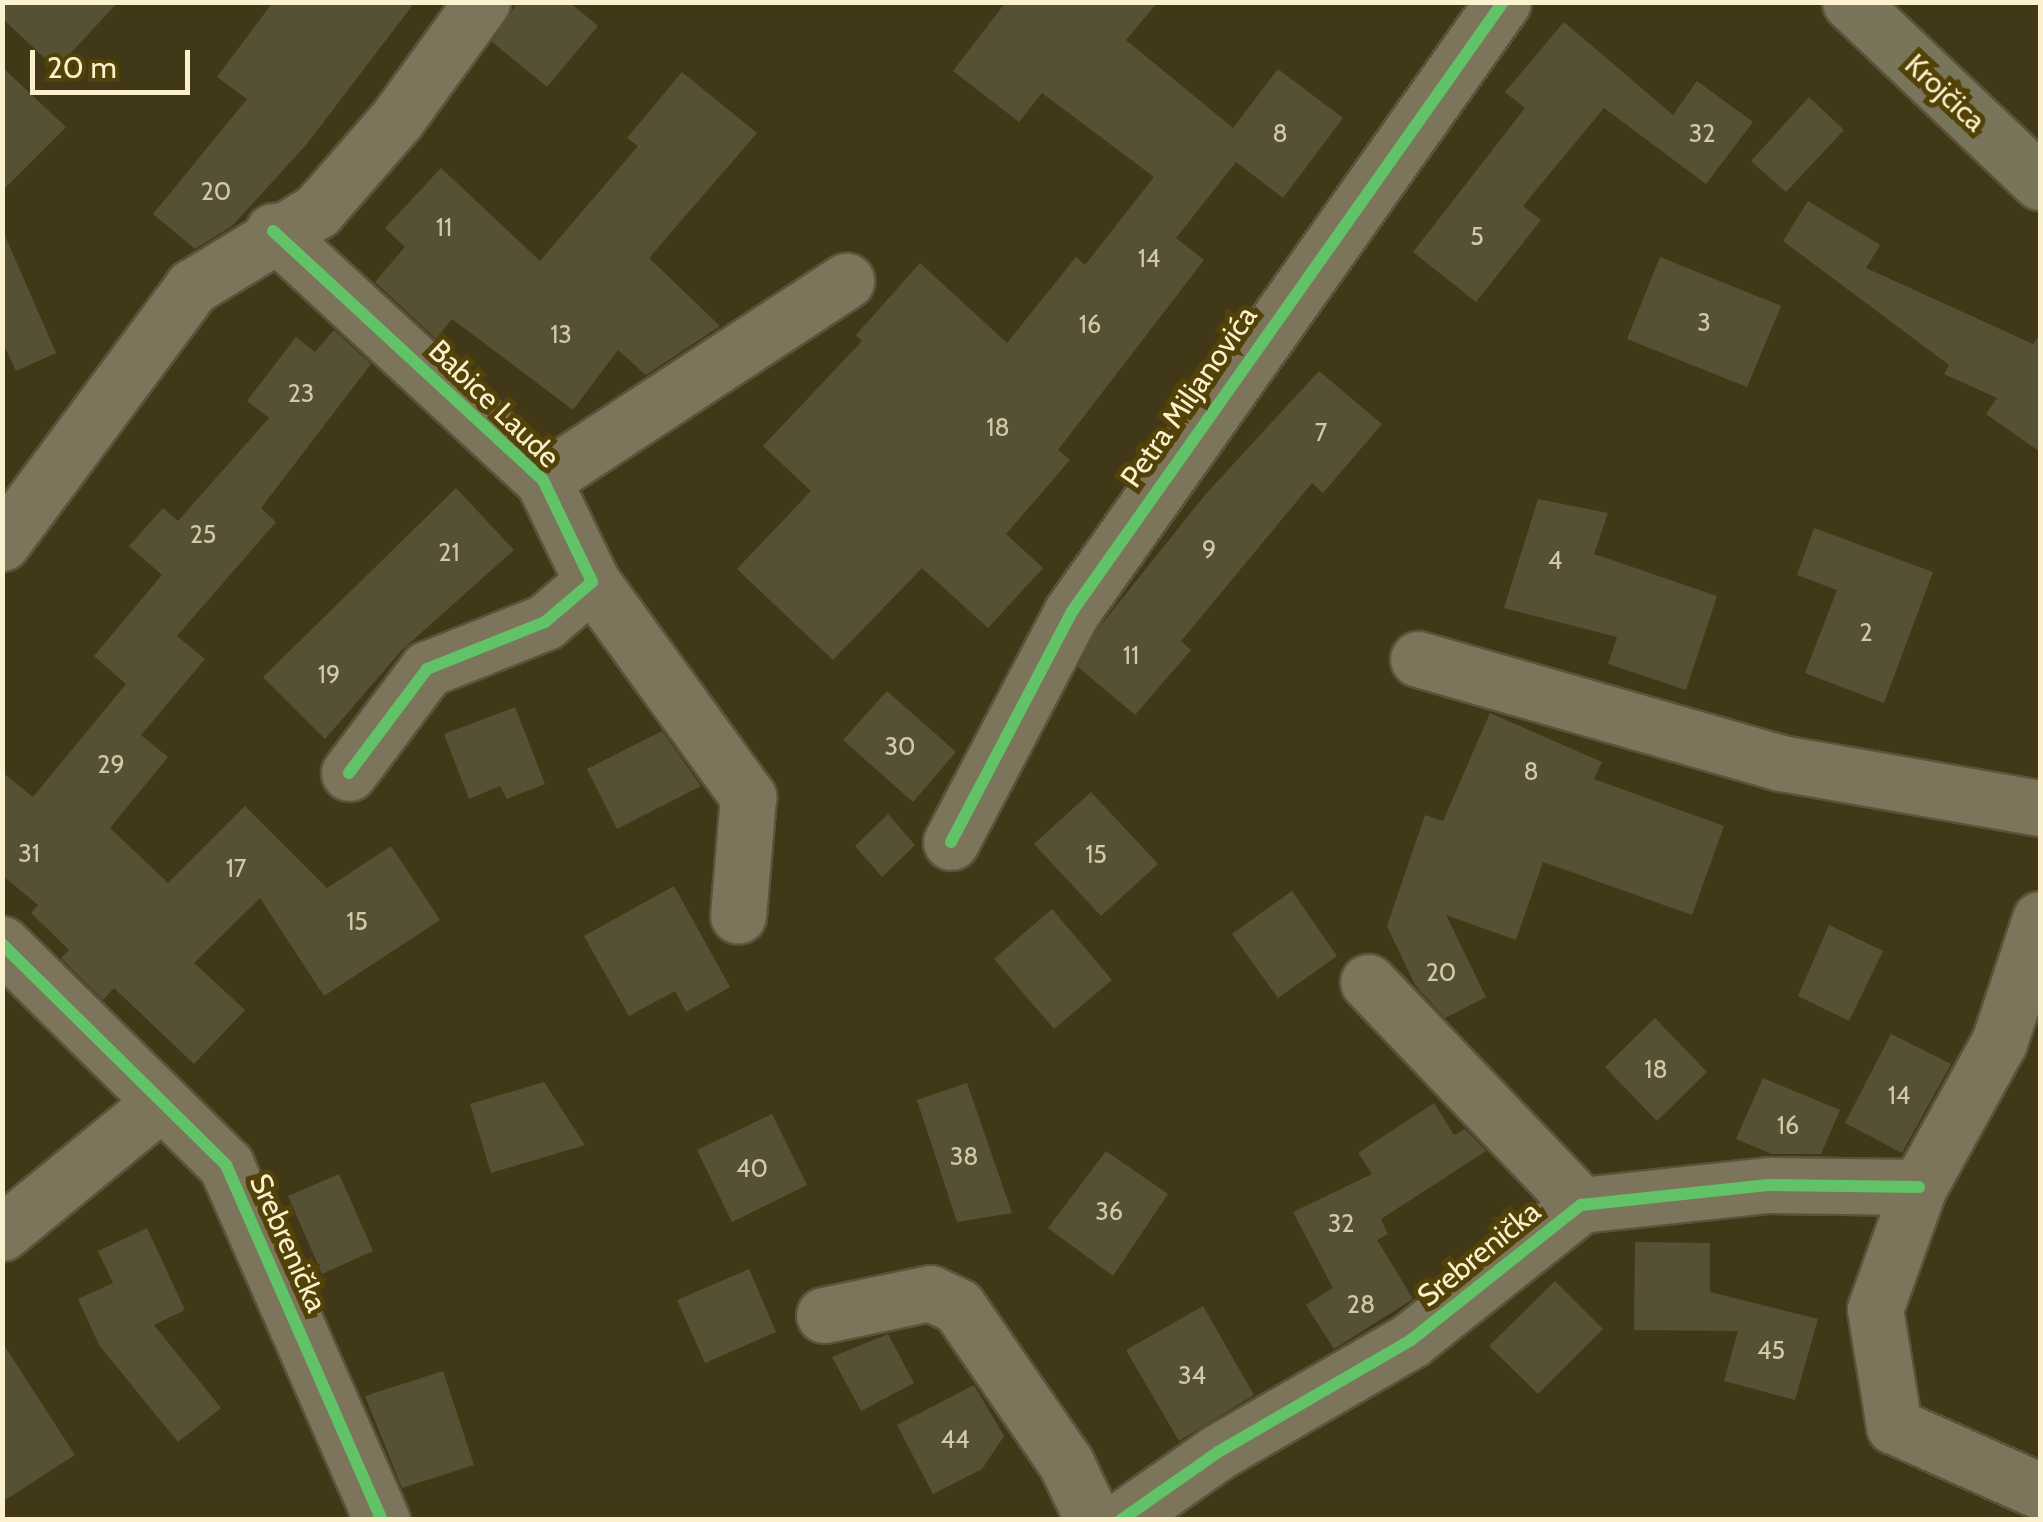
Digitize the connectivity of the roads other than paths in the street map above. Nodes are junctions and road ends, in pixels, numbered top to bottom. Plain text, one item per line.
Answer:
1 (482, 2) edge
2 (1504, 2) edge
3 (1850, 2) edge
4 (2040, 182) edge
5 (272, 231) junction
6 (846, 281) dead end
7 (543, 480) junction
8 (2, 543) edge
9 (592, 582) junction
10 (1418, 659) dead end
11 (349, 773) dead end
12 (2040, 808) edge
13 (951, 842) dead end
14 (738, 916) dead end
15 (2040, 918) edge
16 (2, 944) edge
17 (1368, 982) dead end
18 (160, 1103) junction
19 (1919, 1187) junction
20 (1582, 1204) junction
21 (2, 1233) edge
22 (824, 1315) dead end
23 (2040, 1491) edge
24 (382, 1520) edge
25 (1093, 1520) edge
26 (1121, 1520) edge

1 - 5 street
2 - 13 street, Petra Miljanovića
3 - 4 main road, Krojčica
5 - 7 street, Babice Laude
5 - 8 street
6 - 7 street, Babice Laude
7 - 9 street, Babice Laude
9 - 11 street
9 - 14 street, Babice Laude
10 - 12 street
15 - 19 street
16 - 18 street, Srebrenička
17 - 20 street, Srebrenička
18 - 21 street
18 - 24 street, Srebrenička
19 - 20 street, Srebrenička
19 - 23 street
20 - 26 street, Srebrenička
22 - 25 street

